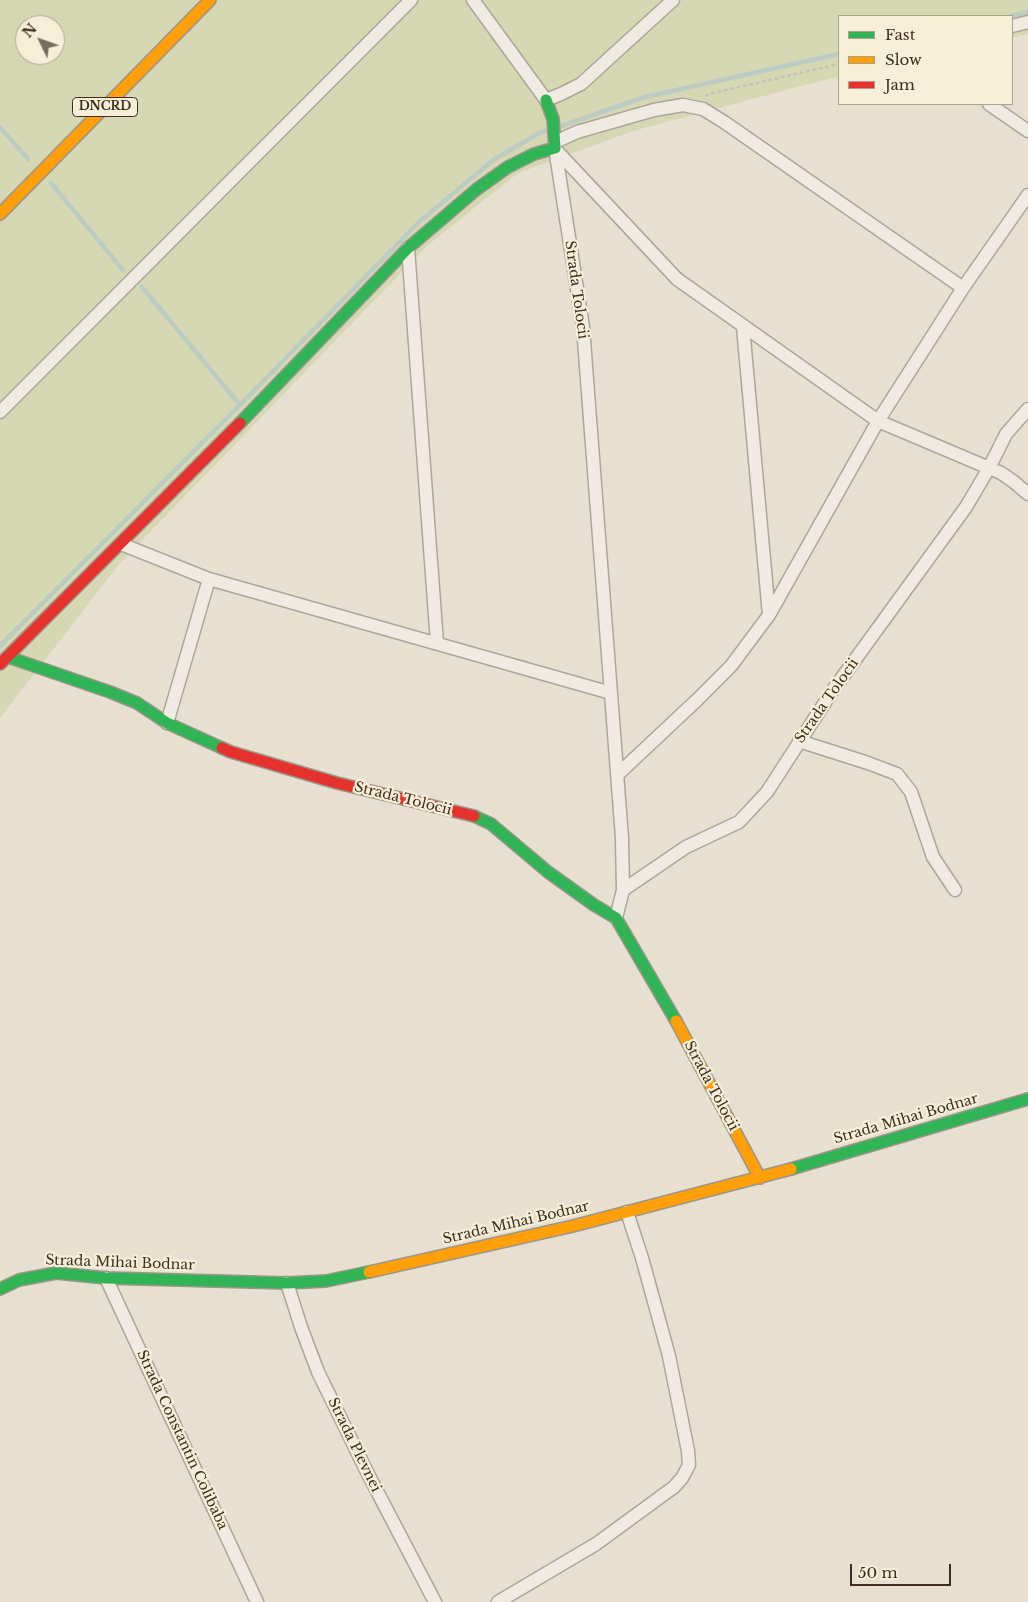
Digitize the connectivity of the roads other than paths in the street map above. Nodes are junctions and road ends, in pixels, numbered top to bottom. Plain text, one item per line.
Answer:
1 (210, 0) edge
2 (411, 0) edge
3 (473, 0) edge
4 (673, 0) edge
5 (1028, 22) edge
6 (1013, 26) edge
7 (546, 100) junction
8 (990, 105) edge
9 (1028, 131) edge
10 (555, 142) junction
11 (1028, 195) edge
12 (0, 214) edge
13 (408, 248) junction
14 (964, 288) junction
15 (743, 327) junction
16 (1028, 409) edge
17 (0, 412) edge
18 (878, 422) junction
19 (989, 468) junction
20 (1028, 494) edge
21 (121, 544) junction
22 (209, 579) junction
23 (770, 615) junction
24 (437, 643) junction
25 (4, 660) edge
26 (611, 693) junction
27 (167, 723) junction
28 (798, 742) junction
29 (617, 775) junction
30 (623, 890) junction
31 (955, 890) dead end
32 (616, 918) junction
33 (1028, 1099) edge
34 (760, 1178) junction
35 (627, 1212) junction
36 (106, 1278) junction
37 (287, 1283) junction
38 (0, 1289) edge
39 (257, 1602) edge
40 (435, 1602) edge
41 (498, 1602) edge

1 - 12 street, DNCRD
2 - 17 street
3 - 7 street
4 - 7 street
5 - 6 street
7 - 10 street
8 - 9 street
10 - 13 street
10 - 14 street
10 - 15 street
10 - 26 street, Strada Tolocii
11 - 14 street
13 - 21 street
13 - 24 street
14 - 18 street
15 - 18 street
15 - 23 street
16 - 19 street, Strada Tolocii
18 - 19 street
18 - 23 street
19 - 20 street
19 - 28 street, Strada Tolocii
21 - 22 street
21 - 25 street
22 - 24 street
22 - 27 street
23 - 29 street
24 - 26 street
25 - 27 street, Strada Tolocii
26 - 29 street, Strada Tolocii
27 - 32 street, Strada Tolocii
28 - 30 street, Strada Tolocii
28 - 31 street
29 - 30 street, Strada Tolocii
30 - 32 street, Strada Tolocii
32 - 34 street, Strada Tolocii
33 - 34 street, Strada Mihai Bodnar
34 - 35 street, Strada Mihai Bodnar
35 - 37 street, Strada Mihai Bodnar
35 - 41 street
36 - 37 street, Strada Mihai Bodnar
36 - 38 street, Strada Mihai Bodnar
36 - 39 street, Strada Constantin Colibaba
37 - 40 street, Strada Plevnei

